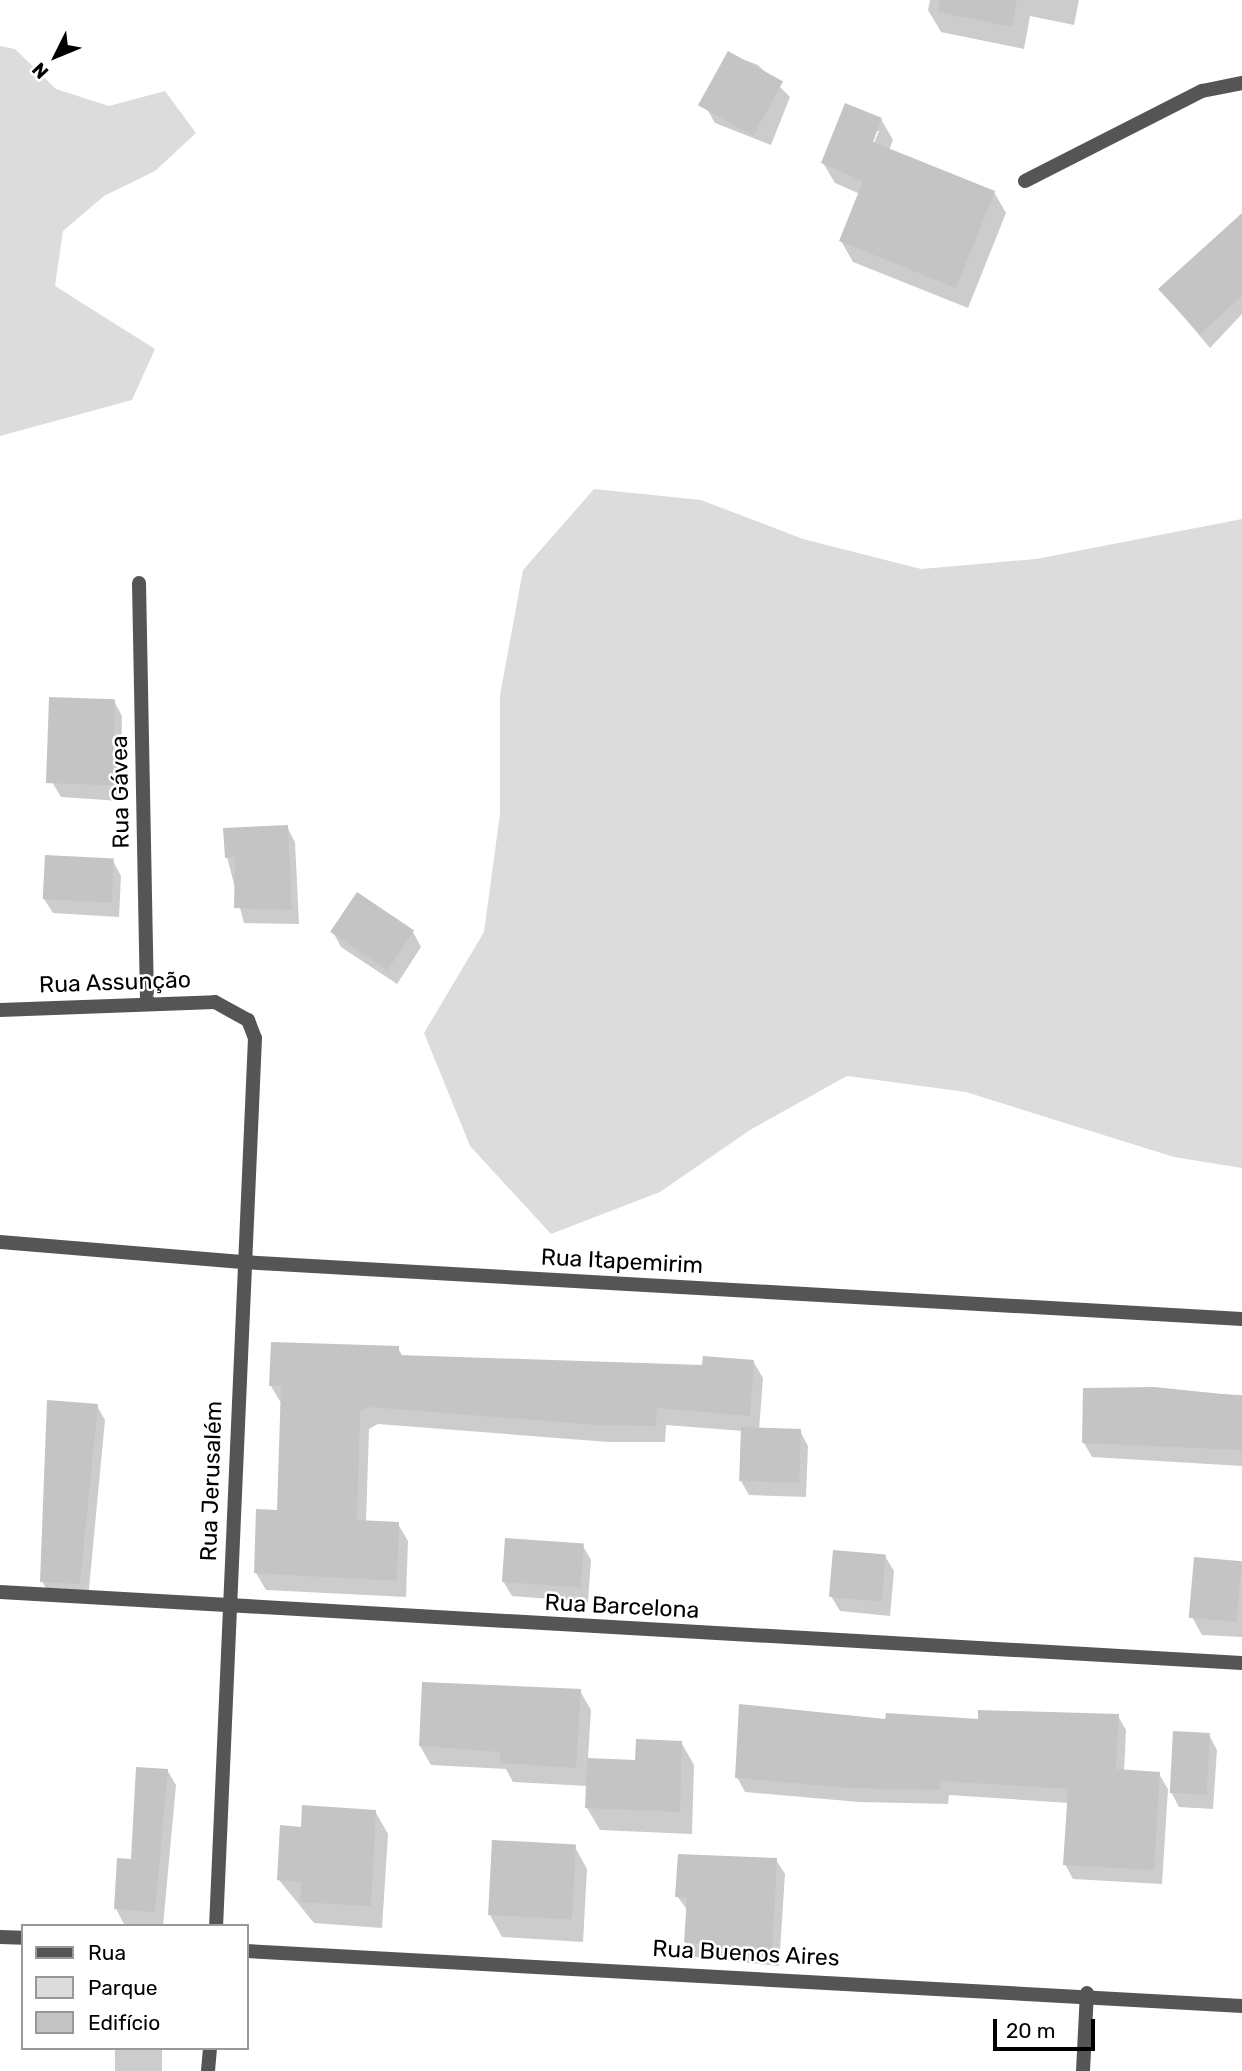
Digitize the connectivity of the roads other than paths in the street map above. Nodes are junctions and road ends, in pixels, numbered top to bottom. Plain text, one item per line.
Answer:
1 (1242, 83) edge
2 (1025, 181) dead end
3 (139, 583) dead end
4 (148, 1000) junction
5 (0, 1010) edge
6 (255, 1038) joint
7 (0, 1242) edge
8 (242, 1262) junction
9 (1242, 1319) edge
10 (0, 1592) edge
11 (229, 1607) junction
12 (1242, 1663) edge
13 (216, 1924) edge
14 (0, 1937) edge
15 (21, 1938) edge
16 (248, 1951) edge
17 (1087, 1993) junction
18 (1242, 2006) edge
19 (210, 2050) edge
20 (208, 2071) edge
21 (1083, 2071) edge

1 - 2 street
3 - 4 street, Rua Gávea
4 - 5 street, Rua Assunção
4 - 6 street, Rua Assunção
6 - 8 street, Rua Jerusalém
7 - 8 street, Rua Itapemirim
8 - 9 street, Rua Itapemirim
8 - 11 street, Rua Jerusalém
10 - 11 street, Rua Barcelona
11 - 12 street, Rua Barcelona
11 - 13 street, Rua Jerusalém
14 - 15 street
16 - 17 street, Rua Buenos Aires
17 - 18 street, Rua Buenos Aires
17 - 21 street
19 - 20 street

